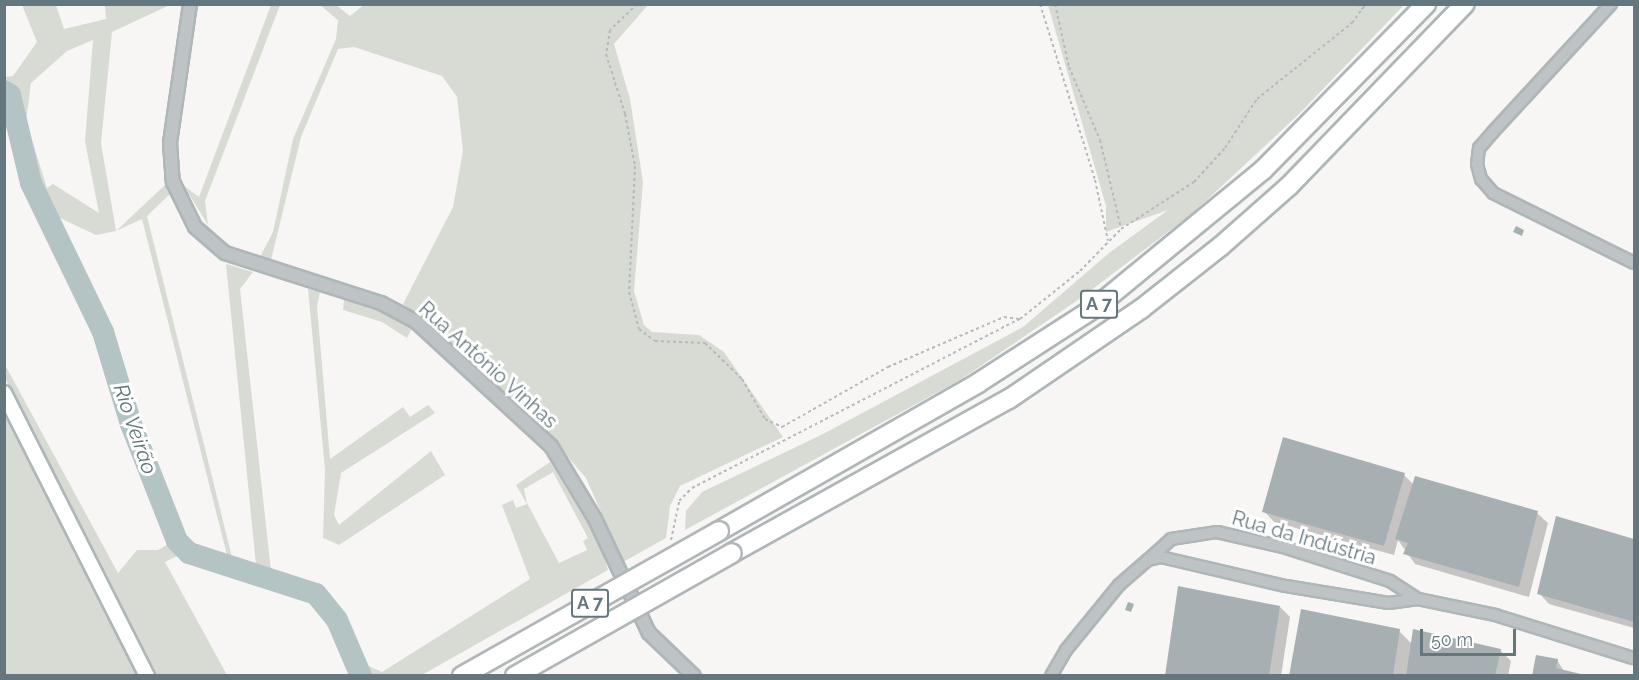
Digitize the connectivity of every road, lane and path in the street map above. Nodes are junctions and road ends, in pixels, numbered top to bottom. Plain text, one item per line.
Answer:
1 (190, 4) edge
2 (637, 4) edge
3 (1040, 4) edge
4 (1055, 4) edge
5 (1357, 4) edge
6 (1366, 4) edge
7 (1426, 4) edge
8 (1466, 4) edge
9 (1611, 4) edge
10 (1363, 9) junction
11 (1121, 229) junction
12 (1109, 242) junction
13 (1635, 263) edge
14 (1020, 319) junction
15 (4, 393) edge
16 (670, 544) dead end
17 (1148, 560) junction
18 (1418, 599) junction
19 (1634, 658) edge
20 (147, 675) edge
21 (462, 675) edge
22 (515, 675) edge
23 (694, 675) edge
24 (1051, 675) edge

1 - 23 street, Rua António Vinhas
2 - 14 path
3 - 12 path
4 - 11 path
5 - 10 path
6 - 10 path
7 - 21 highway, A 7, bridge
8 - 22 highway, A 7, bridge
9 - 13 street
10 - 11 path
11 - 12 path
12 - 14 path
14 - 16 path
15 - 20 main road
17 - 18 street, Rua da Indústria
17 - 18 street, Rua da Indústria
17 - 24 street, Rua da Indústria
18 - 19 street, Rua da Indústria

